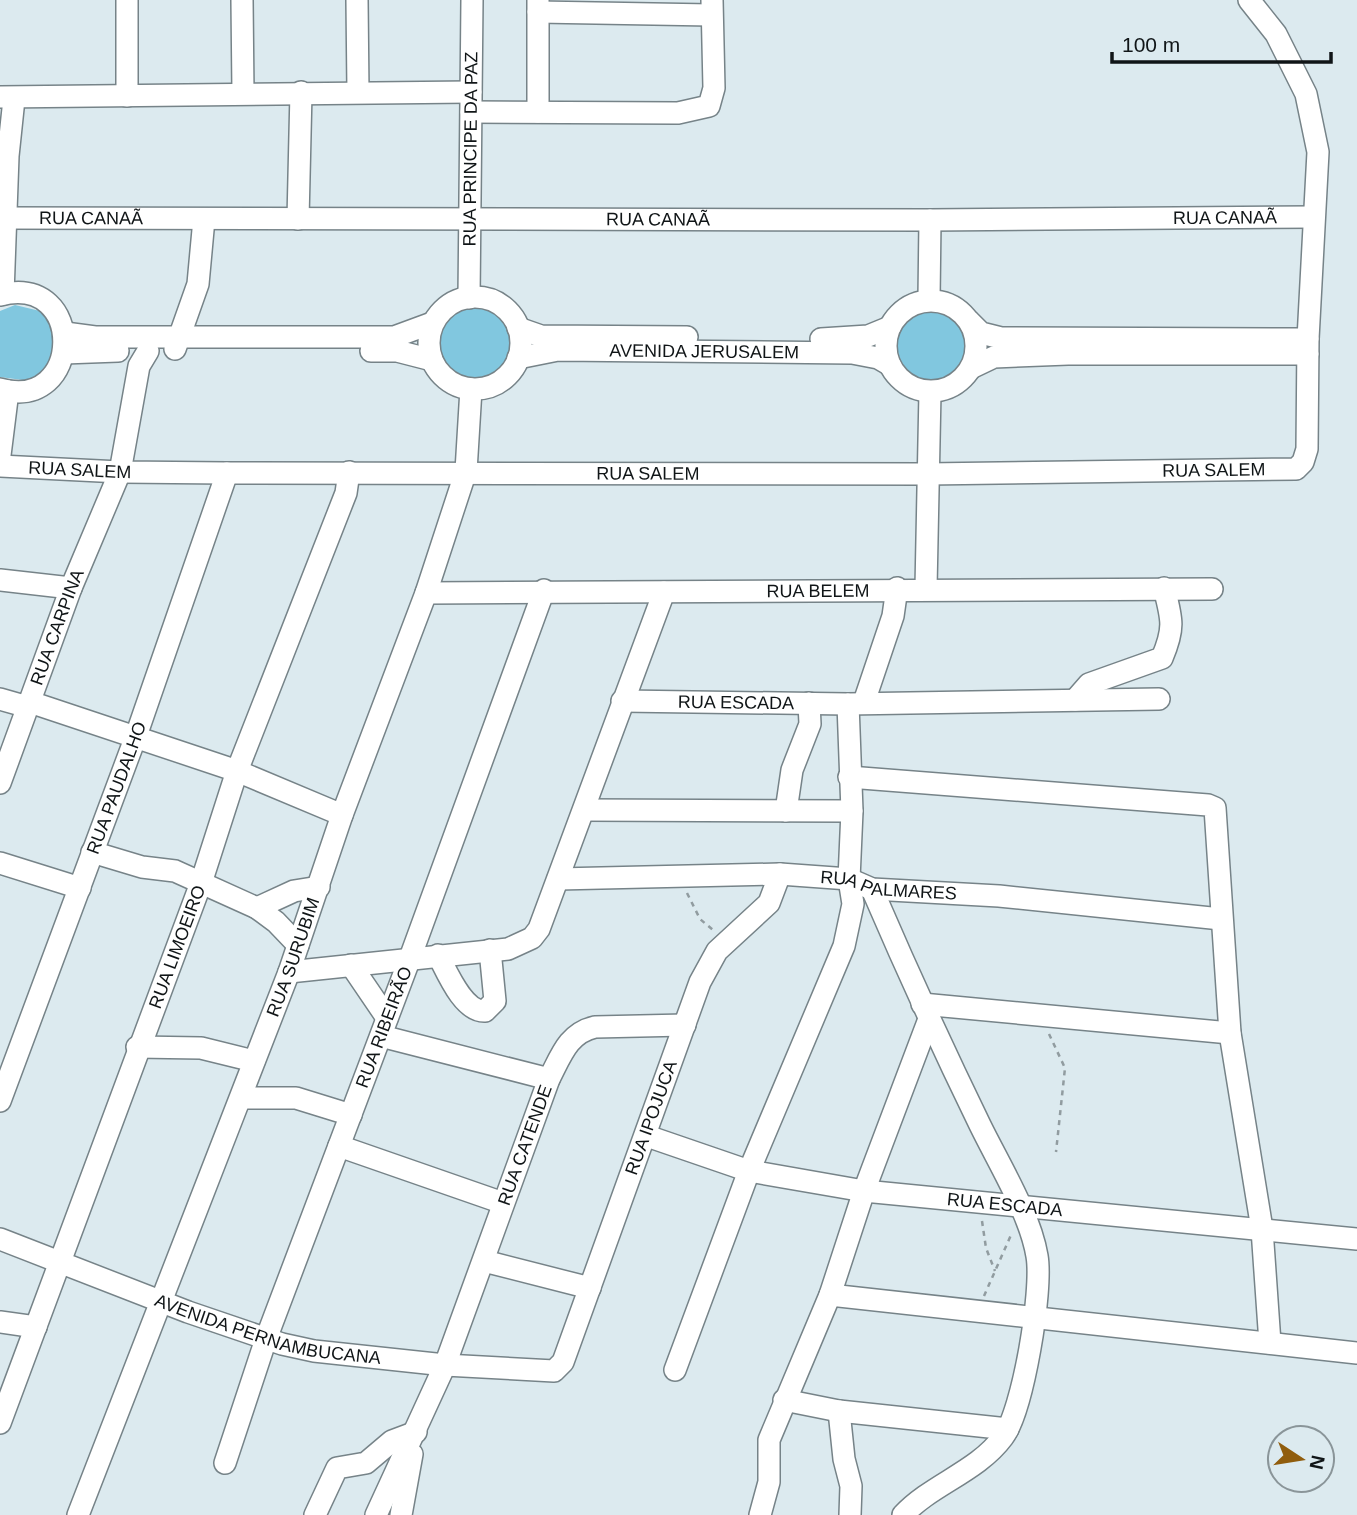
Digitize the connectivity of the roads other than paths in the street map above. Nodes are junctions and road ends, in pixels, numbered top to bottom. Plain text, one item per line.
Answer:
1 (127, 0) edge
2 (242, 0) edge
3 (357, 0) edge
4 (472, 0) edge
5 (1249, 0) edge
6 (538, 6) edge
7 (711, 7) edge
8 (301, 92) junction
9 (358, 92) junction
10 (243, 93) junction
11 (127, 96) junction
12 (7, 98) edge
13 (471, 102) junction
14 (538, 112) junction
15 (1314, 217) junction
16 (3, 218) edge
17 (204, 219) junction
18 (298, 219) junction
19 (468, 220) junction
20 (930, 220) junction
21 (1, 295) edge
22 (469, 298) junction
23 (929, 299) junction
24 (969, 321) junction
25 (432, 323) junction
26 (890, 327) junction
27 (518, 328) junction
28 (64, 343) junction
29 (177, 344) junction
30 (322, 344) junction
31 (629, 344) junction
32 (775, 345) junction
33 (1308, 346) junction
34 (148, 351) junction
35 (518, 358) junction
36 (432, 360) junction
37 (890, 365) junction
38 (971, 368) junction
39 (471, 389) junction
40 (4, 390) edge
41 (930, 392) junction
42 (0, 456) edge
43 (0, 466) edge
44 (466, 471) junction
45 (120, 472) junction
46 (349, 472) junction
47 (227, 473) junction
48 (927, 474) junction
49 (0, 580) edge
50 (71, 588) junction
51 (897, 588) junction
52 (926, 588) junction
53 (1164, 588) junction
54 (1212, 589) dead end
55 (544, 590) junction
56 (664, 592) junction
57 (426, 593) junction
58 (0, 699) edge
59 (1159, 699) dead end
60 (1075, 700) junction
61 (622, 701) junction
62 (809, 703) junction
63 (856, 703) junction
64 (29, 704) junction
65 (136, 736) junction
66 (237, 771) junction
67 (849, 777) junction
68 (0, 783) edge
69 (584, 810) junction
70 (786, 811) junction
71 (852, 811) junction
72 (342, 815) junction
73 (92, 852) junction
74 (0, 863) edge
75 (780, 874) junction
76 (558, 879) junction
77 (849, 879) junction
78 (201, 883) junction
79 (319, 887) junction
80 (80, 888) junction
81 (872, 888) junction
82 (257, 908) junction
83 (1221, 919) junction
84 (298, 945) junction
85 (490, 950) junction
86 (438, 955) junction
87 (410, 958) junction
88 (351, 965) junction
89 (289, 972) junction
90 (926, 1012) junction
91 (685, 1025) junction
92 (384, 1027) junction
93 (1230, 1033) junction
94 (137, 1047) junction
95 (254, 1060) junction
96 (549, 1079) junction
97 (240, 1098) junction
98 (0, 1101) edge
99 (351, 1115) junction
100 (647, 1136) junction
101 (339, 1146) junction
102 (749, 1171) junction
103 (864, 1191) junction
104 (503, 1203) junction
105 (1020, 1209) junction
106 (1262, 1229) junction
107 (0, 1239) edge
108 (1357, 1239) edge
109 (60, 1261) junction
110 (484, 1261) junction
111 (590, 1288) junction
112 (830, 1295) junction
113 (162, 1302) junction
114 (1035, 1318) junction
115 (0, 1322) edge
116 (36, 1327) junction
117 (266, 1339) junction
118 (1270, 1343) junction
119 (1357, 1353) edge
120 (445, 1365) junction
121 (675, 1370) dead end
122 (545, 1372) joint
123 (784, 1400) junction
124 (839, 1411) junction
125 (0, 1423) edge
126 (1008, 1429) junction
127 (416, 1432) junction
128 (225, 1463) dead end
129 (374, 1513) edge
130 (78, 1515) edge
131 (315, 1515) edge
132 (401, 1515) edge
133 (760, 1515) edge
134 (850, 1515) edge
135 (903, 1515) edge

1 - 11 street
2 - 10 street
3 - 9 street
4 - 13 street, RUA PRINCIPE DA PAZ
5 - 15 street
6 - 7 street
6 - 14 street
7 - 14 street
8 - 9 street
8 - 10 street
8 - 18 street
9 - 13 street
10 - 11 street
11 - 12 street
12 - 16 street
13 - 14 street
13 - 19 street, RUA PRINCIPE DA PAZ
15 - 20 street, RUA CANAÃ
15 - 33 street
16 - 17 street, RUA CANAÃ
16 - 21 street
17 - 18 street, RUA CANAÃ
17 - 29 street
18 - 19 street, RUA CANAÃ
19 - 20 street, RUA CANAÃ
19 - 22 street, RUA PRINCIPE DA PAZ
20 - 23 street
21 - 28 street
22 - 25 street
22 - 27 street
23 - 24 street
23 - 26 street, AVENIDA JERUSALEM
24 - 33 street
24 - 38 street
25 - 30 street
25 - 36 street
26 - 32 street, AVENIDA JERUSALEM
26 - 37 street
27 - 31 street, AVENIDA JERUSALEM
27 - 35 street
28 - 29 street
28 - 34 street
28 - 40 street
29 - 30 street
29 - 34 street
30 - 36 street
31 - 32 street, AVENIDA JERUSALEM
31 - 35 street, AVENIDA JERUSALEM
32 - 37 street, AVENIDA JERUSALEM
33 - 38 street
33 - 48 street, RUA SALEM
34 - 45 street, RUA CARPINA
35 - 39 street
36 - 39 street
37 - 41 street, AVENIDA JERUSALEM
38 - 41 street
39 - 44 street, RUA SURUBIM
40 - 42 street
41 - 48 street
43 - 45 street, RUA SALEM
44 - 46 street, RUA SALEM
44 - 48 street, RUA SALEM
44 - 57 street, RUA SURUBIM
45 - 47 street, RUA SALEM
45 - 50 street, RUA CARPINA
46 - 47 street, RUA SALEM
46 - 66 street, RUA LIMOEIRO
47 - 65 street, RUA PAUDALHO
48 - 52 street
49 - 50 street
50 - 64 street, RUA CARPINA
51 - 52 street, RUA BELEM
51 - 56 street, RUA BELEM
51 - 63 street
52 - 53 street, RUA BELEM
53 - 54 street, RUA BELEM
53 - 60 street
55 - 56 street, RUA BELEM
55 - 57 street, RUA BELEM
55 - 87 street, RUA RIBEIRÃO
56 - 61 street
57 - 72 street, RUA SURUBIM
58 - 64 street
59 - 60 street, RUA ESCADA
60 - 63 street, RUA ESCADA
61 - 62 street, RUA ESCADA
61 - 69 street
62 - 63 street, RUA ESCADA
62 - 70 street
63 - 67 street
64 - 65 street
64 - 68 street, RUA CARPINA
65 - 66 street
65 - 73 street, RUA PAUDALHO
66 - 72 street
66 - 78 street, RUA LIMOEIRO
67 - 71 street
67 - 83 street
69 - 70 street
69 - 76 street
70 - 71 street
71 - 77 street
72 - 79 street, RUA SURUBIM
73 - 78 street
73 - 80 street, RUA PAUDALHO
74 - 80 street
75 - 76 street, RUA PALMARES
75 - 77 street, RUA PALMARES
75 - 91 street, RUA IPOJUCA
76 - 85 street
77 - 81 street, RUA PALMARES
77 - 102 street
78 - 82 street
78 - 94 street, RUA LIMOEIRO
79 - 82 street
79 - 84 street, RUA SURUBIM
80 - 98 street, RUA PAUDALHO
81 - 83 street, RUA PALMARES
81 - 90 street
82 - 84 street
83 - 93 street
84 - 89 street, RUA SURUBIM
85 - 86 street
85 - 86 street
86 - 87 street
87 - 88 street
87 - 92 street, RUA RIBEIRÃO
88 - 89 street
88 - 92 street
89 - 95 street, RUA SURUBIM
90 - 93 street
90 - 103 street
90 - 105 street
91 - 96 street, RUA CATENDE
91 - 100 street, RUA IPOJUCA
92 - 96 street
92 - 99 street, RUA RIBEIRÃO
93 - 106 street
94 - 95 street
94 - 109 street, RUA LIMOEIRO
95 - 97 street, RUA SURUBIM
96 - 104 street, RUA CATENDE
97 - 99 street
97 - 113 street, RUA SURUBIM
99 - 101 street, RUA RIBEIRÃO
100 - 102 street, RUA ESCADA
100 - 111 street, RUA IPOJUCA
101 - 104 street
101 - 117 street, RUA RIBEIRÃO
102 - 103 street, RUA ESCADA
102 - 121 street
103 - 105 street, RUA ESCADA
103 - 112 street
104 - 110 street, RUA CATENDE
105 - 106 street, RUA ESCADA
105 - 114 street
106 - 108 street, RUA ESCADA
106 - 118 street
107 - 109 street, AVENIDA PERNAMBUCANA
109 - 113 street, AVENIDA PERNAMBUCANA
109 - 116 street, RUA LIMOEIRO
110 - 111 street
110 - 120 street, RUA CATENDE
111 - 122 street, RUA IPOJUCA
112 - 114 street
112 - 123 street
113 - 117 street, AVENIDA PERNAMBUCANA
113 - 130 street, RUA SURUBIM
114 - 118 street
114 - 126 street
115 - 116 street
116 - 125 street, RUA LIMOEIRO
117 - 120 street, AVENIDA PERNAMBUCANA
117 - 128 street, RUA RIBEIRÃO
118 - 119 street
120 - 122 street, AVENIDA PERNAMBUCANA
120 - 127 street, RUA CATENDE
123 - 124 street
123 - 133 street
124 - 126 street
124 - 134 street
126 - 135 street
127 - 129 street
127 - 131 street
127 - 132 street

